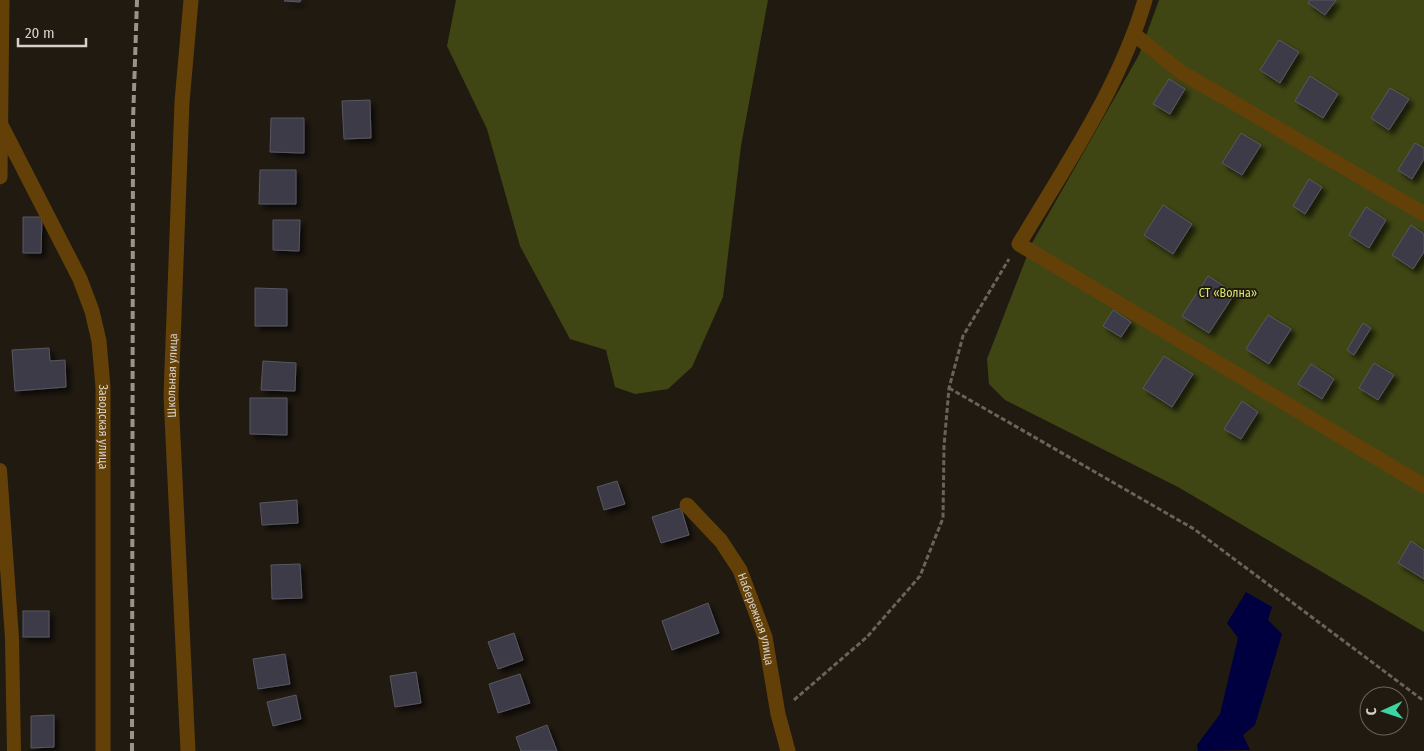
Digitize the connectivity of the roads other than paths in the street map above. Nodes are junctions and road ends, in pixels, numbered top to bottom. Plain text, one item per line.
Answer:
1 (2, 0) edge
2 (191, 0) edge
3 (1145, 0) edge
4 (1135, 36) junction
5 (1, 124) edge
6 (0, 177) edge
7 (1424, 214) edge
8 (0, 470) edge
9 (1424, 486) edge
10 (687, 505) dead end
11 (14, 751) edge
12 (103, 751) edge
13 (188, 751) edge
14 (788, 751) edge

1 - 5 street, Заводская улица
2 - 13 street, Школьная улица
3 - 4 street
4 - 7 street
4 - 9 street
5 - 6 street, Заводская улица
5 - 12 street, Заводская улица
8 - 11 lane
10 - 14 street, Набережная улица

